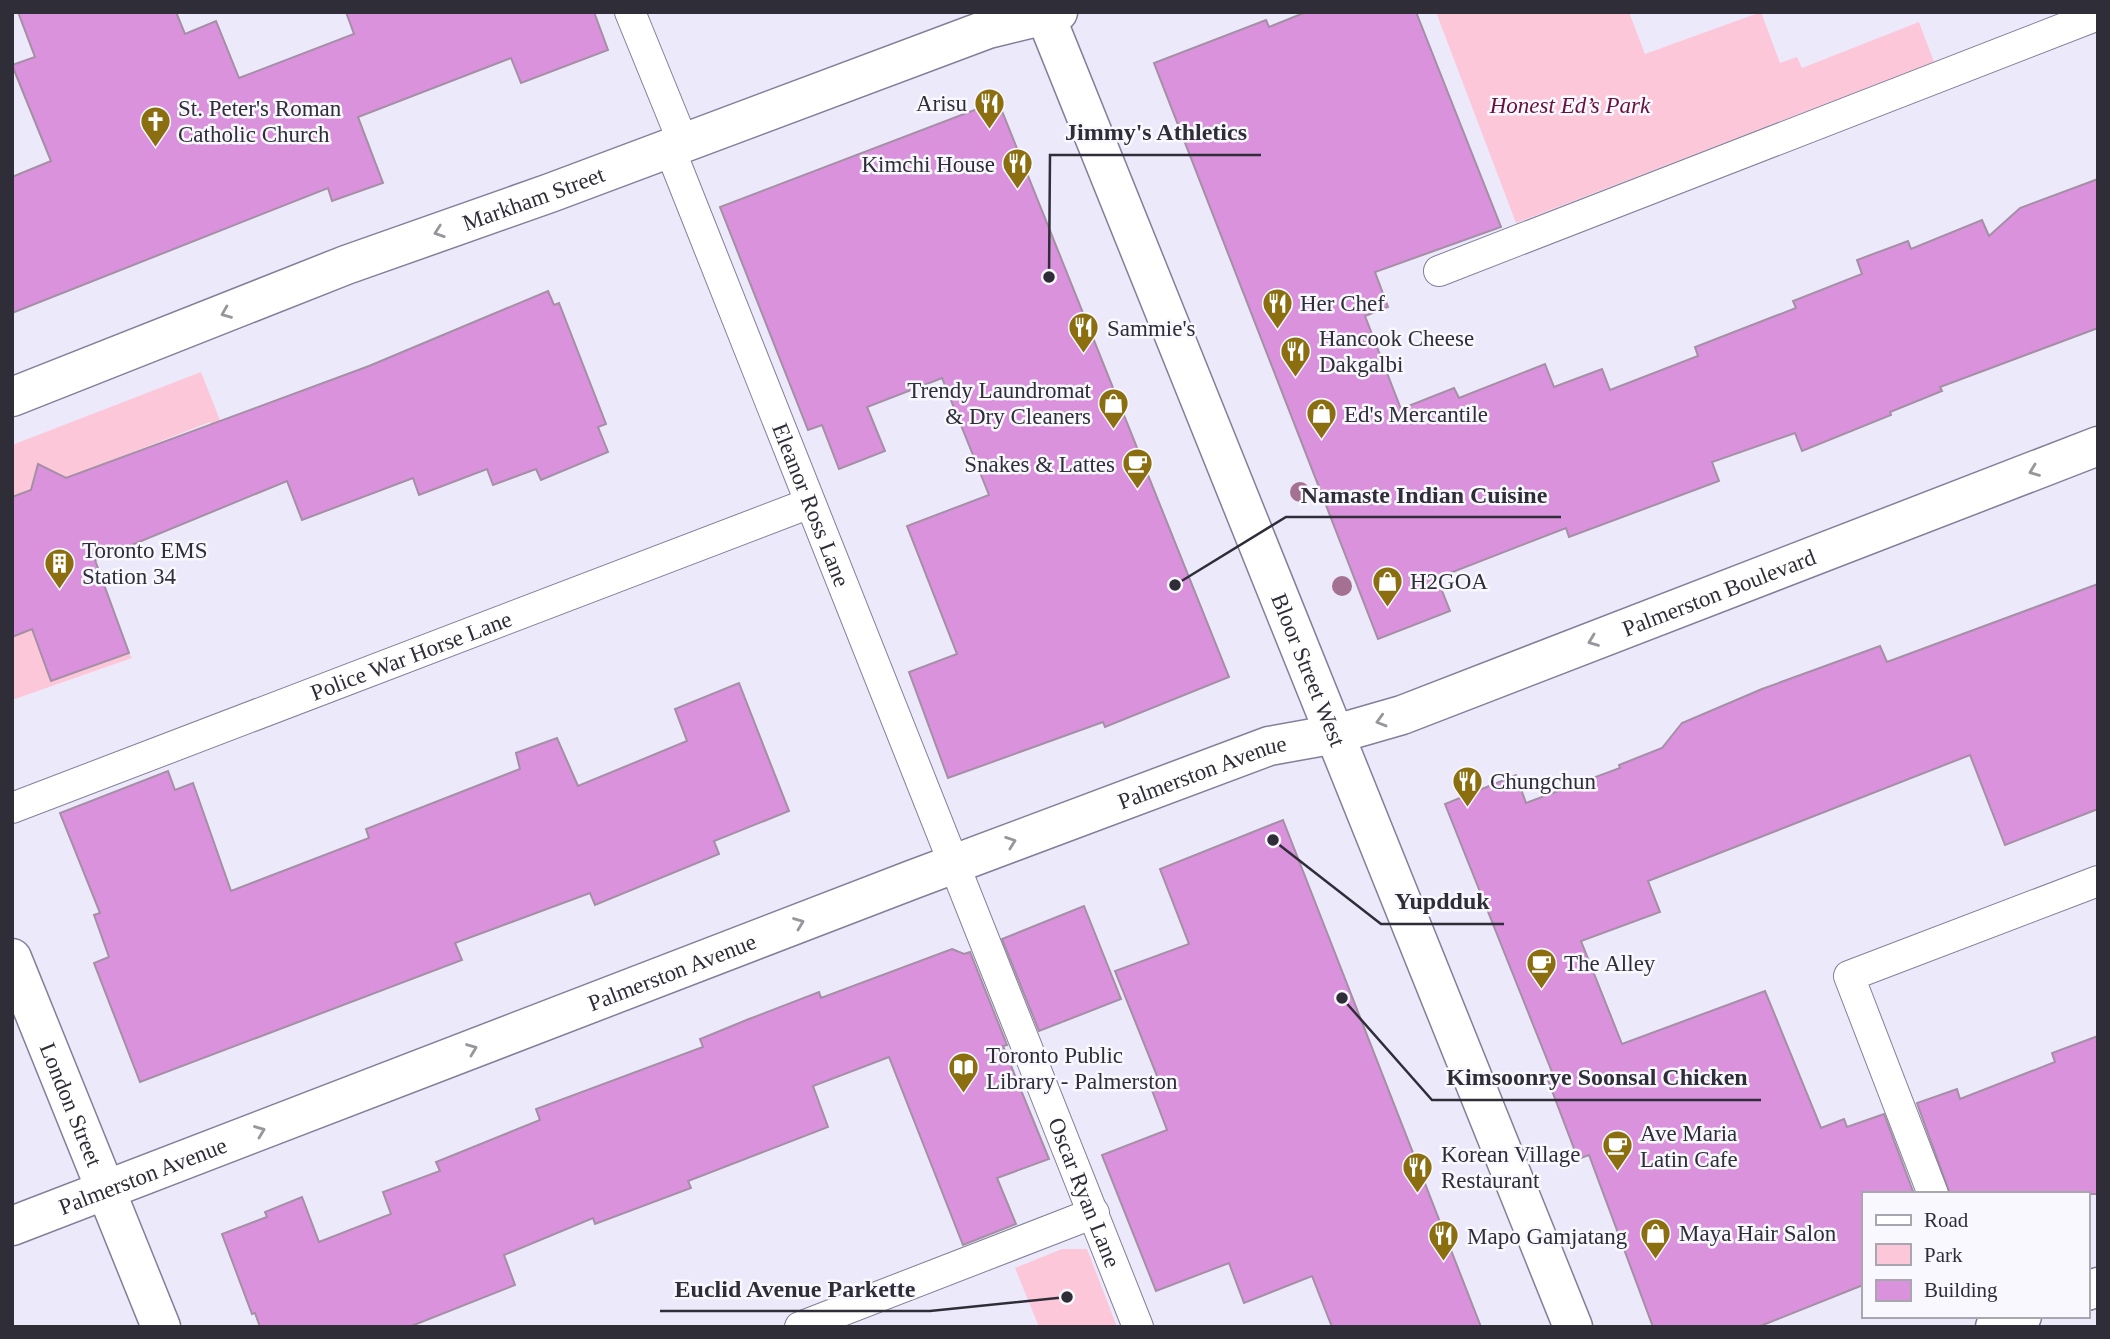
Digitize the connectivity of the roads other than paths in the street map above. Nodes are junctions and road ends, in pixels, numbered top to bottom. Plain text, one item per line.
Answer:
1 (630, 12) edge
2 (1050, 14) edge
3 (2098, 15) edge
4 (676, 145) junction
5 (1439, 271) dead end
6 (12, 397) edge
7 (2098, 446) edge
8 (810, 503) junction
9 (1336, 734) junction
10 (12, 808) edge
11 (954, 863) junction
12 (2098, 881) edge
13 (12, 958) edge
14 (105, 1191) junction
15 (1932, 1192) edge
16 (1094, 1213) junction
17 (12, 1226) edge
18 (2017, 1318) edge
19 (160, 1327) edge
20 (800, 1327) edge
21 (1138, 1327) edge
22 (1573, 1327) edge
23 (1995, 1327) edge

1 - 4 lane, Eleanor Ross Lane
2 - 4 street, Markham Street
2 - 9 street, Bloor Street West
3 - 5 lane
4 -> 6 street, Markham Street
4 - 8 lane, Eleanor Ross Lane
7 -> 9 street, Palmerston Boulevard
8 - 10 lane, Police War Horse Lane
8 - 11 lane, Eleanor Ross Lane
11 -> 9 street, Palmerston Avenue
9 - 22 street, Bloor Street West
14 -> 11 street, Palmerston Avenue
11 - 16 lane, Oscar Ryan Lane
12 - 15 lane
13 - 14 street, London Street
14 - 17 street, Palmerston Avenue
14 - 19 street, London Street
16 - 20 lane
16 - 21 lane, Oscar Ryan Lane
18 - 23 street

